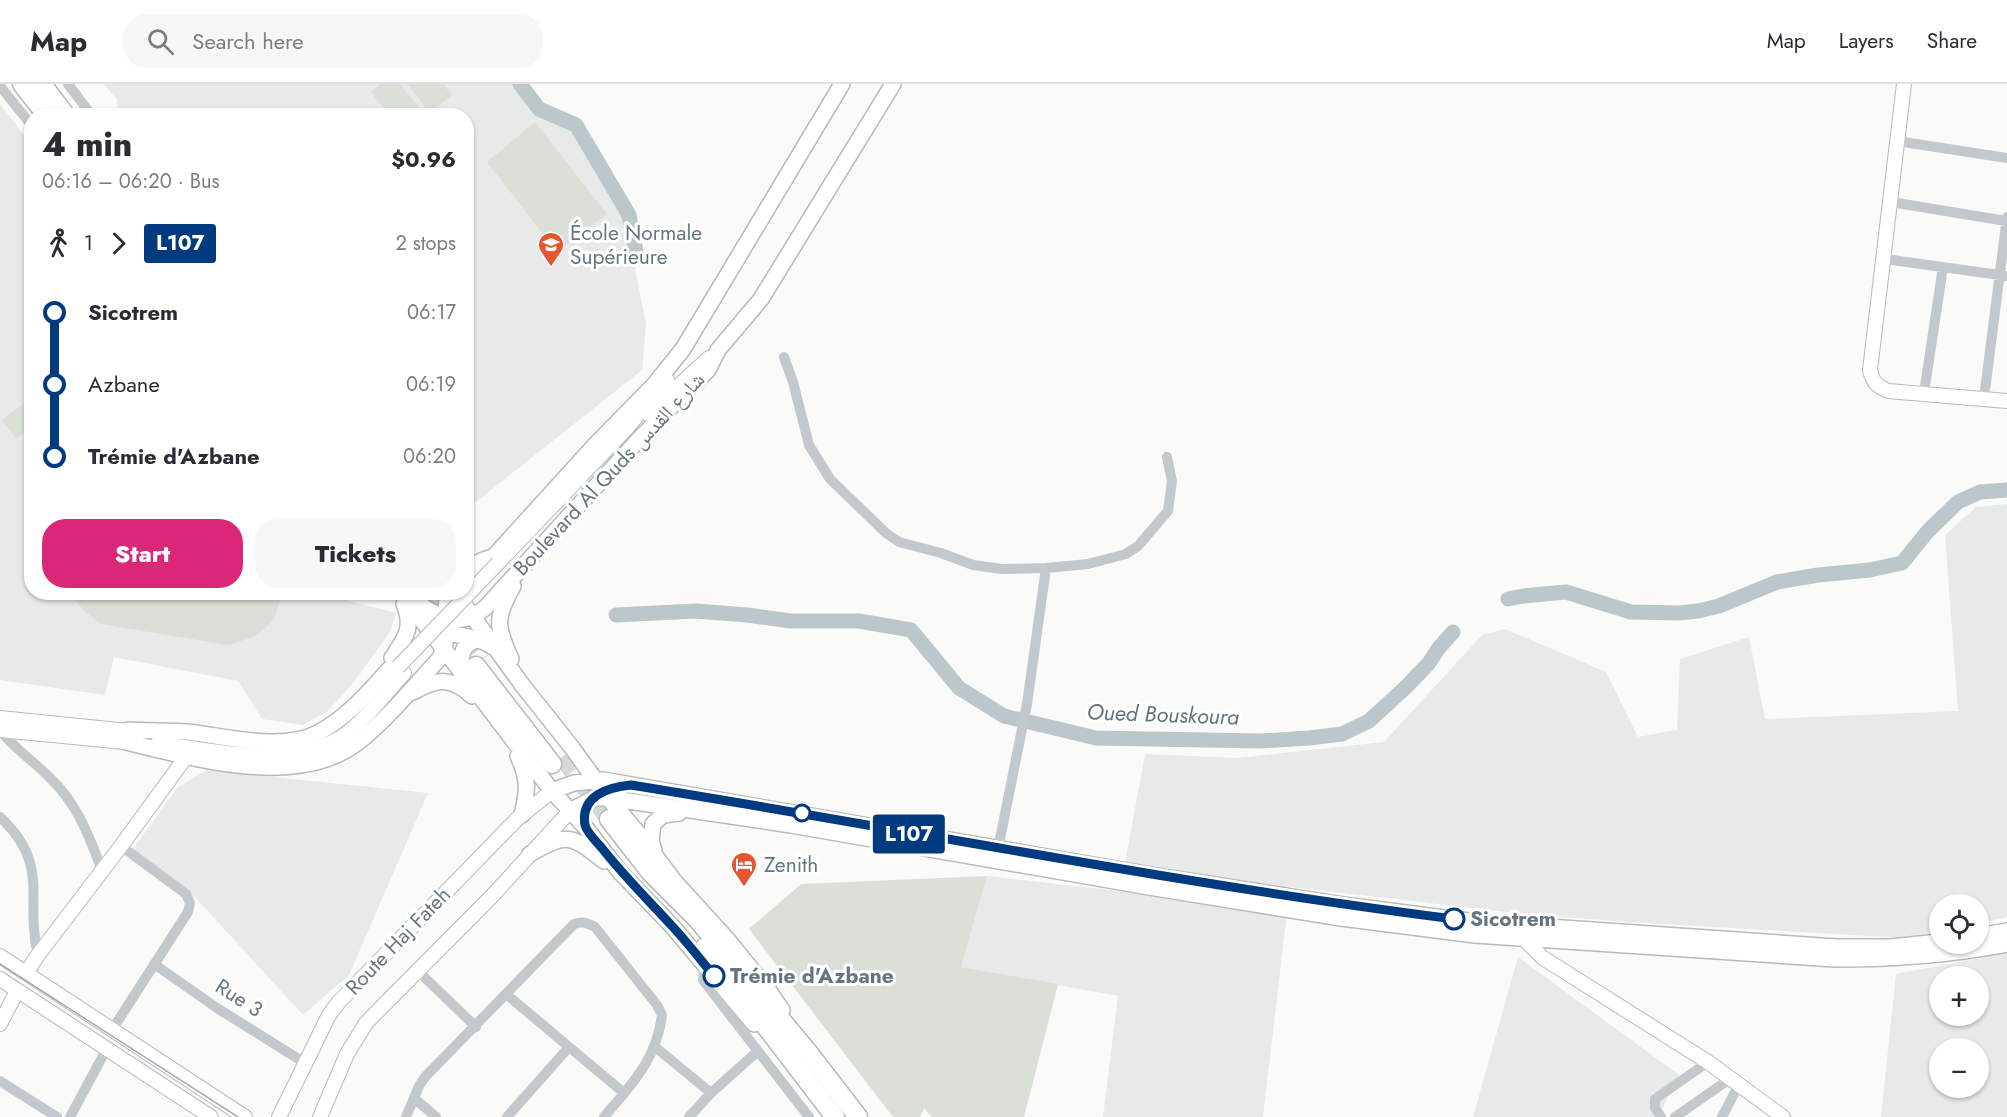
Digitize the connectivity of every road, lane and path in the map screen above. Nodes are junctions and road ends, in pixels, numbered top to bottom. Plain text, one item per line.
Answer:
1 (22, 84) edge
2 (42, 84) edge
3 (68, 84) edge
4 (842, 84) edge
5 (893, 84) edge
6 (1904, 84) edge
7 (0, 86) edge
8 (41, 108) edge
9 (60, 108) edge
10 (86, 108) edge
11 (24, 116) edge
12 (1897, 141) junction
13 (2007, 158) edge
14 (1891, 202) junction
15 (2007, 217) edge
16 (2006, 222) edge
17 (1885, 259) junction
18 (1943, 267) junction
19 (2003, 276) edge
20 (720, 291) junction
21 (718, 350) junction
22 (784, 357) dead end
23 (1924, 393) junction
24 (1984, 398) junction
25 (2007, 401) edge
26 (628, 431) junction
27 (1167, 457) dead end
28 (530, 557) junction
29 (498, 562) junction
30 (474, 566) edge
31 (1046, 568) junction
32 (474, 579) edge
33 (474, 589) edge
34 (404, 600) edge
35 (412, 600) edge
36 (425, 600) edge
37 (425, 600) edge
38 (445, 600) edge
39 (454, 600) edge
40 (461, 600) edge
41 (464, 600) edge
42 (473, 617) junction
43 (446, 628) junction
44 (480, 640) junction
45 (444, 650) junction
46 (479, 662) junction
47 (523, 686) junction
48 (372, 687) junction
49 (402, 698) junction
50 (493, 714) junction
51 (0, 718) edge
52 (0, 723) edge
53 (505, 729) junction
54 (0, 730) edge
55 (127, 736) junction
56 (186, 756) junction
57 (569, 760) junction
58 (631, 785) junction
59 (568, 788) junction
60 (600, 792) junction
61 (570, 810) junction
62 (700, 812) junction
63 (522, 815) junction
64 (0, 817) edge
65 (598, 824) junction
66 (121, 846) junction
67 (998, 849) junction
68 (530, 854) junction
69 (656, 856) junction
70 (102, 870) junction
71 (619, 870) junction
72 (2007, 931) edge
73 (1520, 932) junction
74 (1989, 934) edge
75 (1929, 943) edge
76 (2007, 944) edge
77 (38, 955) junction
78 (0, 956) edge
79 (154, 964) junction
80 (705, 966) junction
81 (418, 971) junction
82 (26, 973) junction
83 (0, 979) edge
84 (17, 991) junction
85 (507, 994) junction
86 (0, 1024) edge
87 (476, 1027) junction
88 (112, 1030) junction
89 (654, 1046) junction
90 (569, 1047) junction
91 (106, 1050) junction
92 (758, 1051) junction
93 (801, 1058) junction
94 (1708, 1062) junction
95 (305, 1064) junction
96 (0, 1081) edge
97 (1735, 1081) junction
98 (624, 1093) junction
99 (711, 1093) junction
100 (414, 1098) junction
101 (808, 1116) edge
102 (57, 1117) edge
103 (70, 1117) edge
104 (211, 1117) edge
105 (245, 1117) edge
106 (279, 1117) edge
107 (320, 1117) edge
108 (406, 1117) edge
109 (436, 1117) edge
110 (507, 1117) edge
111 (604, 1117) edge
112 (689, 1117) edge
113 (836, 1117) edge
114 (858, 1117) edge
115 (1662, 1117) edge
116 (1675, 1117) edge
117 (1722, 1117) edge
118 (1783, 1117) edge

1 - 8 highway
2 - 9 highway
3 - 10 street
4 - 20 main road, Boulevard Al Quds شارع القدس
5 - 21 main road, Boulevard Al Quds شارع القدس
6 - 12 main road
7 - 11 street
12 - 13 street
12 - 14 main road
14 - 16 street
14 - 17 main road
15 - 16 street
16 - 19 street
17 - 18 street
17 - 23 main road
18 - 19 street
18 - 23 street
19 - 24 street
20 - 26 main road
20 - 29 main road, Boulevard Al Quds شارع القدس
21 - 26 main road
21 - 28 main road, Boulevard Al Quds شارع القدس
22 - 31 street
23 - 24 main road
24 - 25 main road
26 - 29 main road
27 - 31 street
28 - 42 main road, Boulevard Al Quds شارع القدس
28 - 47 main road
29 - 30 main road
29 - 32 main road, Boulevard Al Quds شارع القدس
29 - 33 main road, bridge
31 - 67 street
34 - 48 main road
35 - 43 main road
36 - 38 main road, Boulevard Al Quds شارع القدس
37 - 43 main road
39 - 43 main road
40 - 42 main road
41 - 55 main road, bridge
42 - 43 main road
42 - 46 main road
43 - 44 main road
43 - 45 main road
43 - 46 main road
43 - 48 main road
44 - 46 main road
44 - 46 main road
45 - 46 main road
45 - 49 main road
46 - 47 main road
46 - 50 main road
46 - 57 highway
47 - 57 main road
48 - 55 main road
49 - 50 main road
49 - 56 main road
50 - 53 main road
51 - 52 street
51 - 55 main road
53 - 59 main road
53 - 63 main road
54 - 55 main road
54 - 70 street
55 - 56 main road
56 - 66 main road
57 - 58 main road
57 - 59 main road
57 - 60 main road
58 - 60 main road
58 - 67 main road
59 - 60 main road
59 - 61 main road
59 - 61 main road
59 - 63 main road, Route Haj Fateh
60 - 61 main road
60 - 62 main road
60 - 65 main road
60 - 69 main road
61 - 65 main road
61 - 68 main road, Route Haj Fateh
62 - 69 main road
62 - 73 main road
63 - 95 main road, Route Haj Fateh
64 - 77 street
65 - 71 main road
65 - 93 highway
66 - 70 main road
66 - 79 street
67 - 73 main road
68 - 71 main road
68 - 81 main road, Route Haj Fateh
69 - 93 main road
70 - 77 main road
71 - 80 main road
72 - 74 main road
73 - 75 main road
73 - 76 main road
73 - 94 main road
77 - 82 main road
78 - 82 main road
79 - 88 street
79 - 95 street, Rue 3
80 - 92 street
80 - 93 main road
81 - 87 street
81 - 107 main road, Route Haj Fateh
82 - 88 main road
83 - 84 main road
84 - 86 main road
84 - 91 main road
85 - 87 street
85 - 89 street
85 - 90 street
87 - 100 street
88 - 105 main road
89 - 98 street
89 - 99 street
90 - 98 street
90 - 110 street
91 - 103 street
91 - 104 main road
92 - 99 street
92 - 101 street
93 - 113 highway
93 - 114 highway
94 - 97 main road
94 - 115 street
95 - 106 main road, Route Haj Fateh
96 - 102 street
97 - 116 street
97 - 117 street
97 - 118 main road
98 - 111 street
99 - 112 street
100 - 108 street
100 - 109 street

